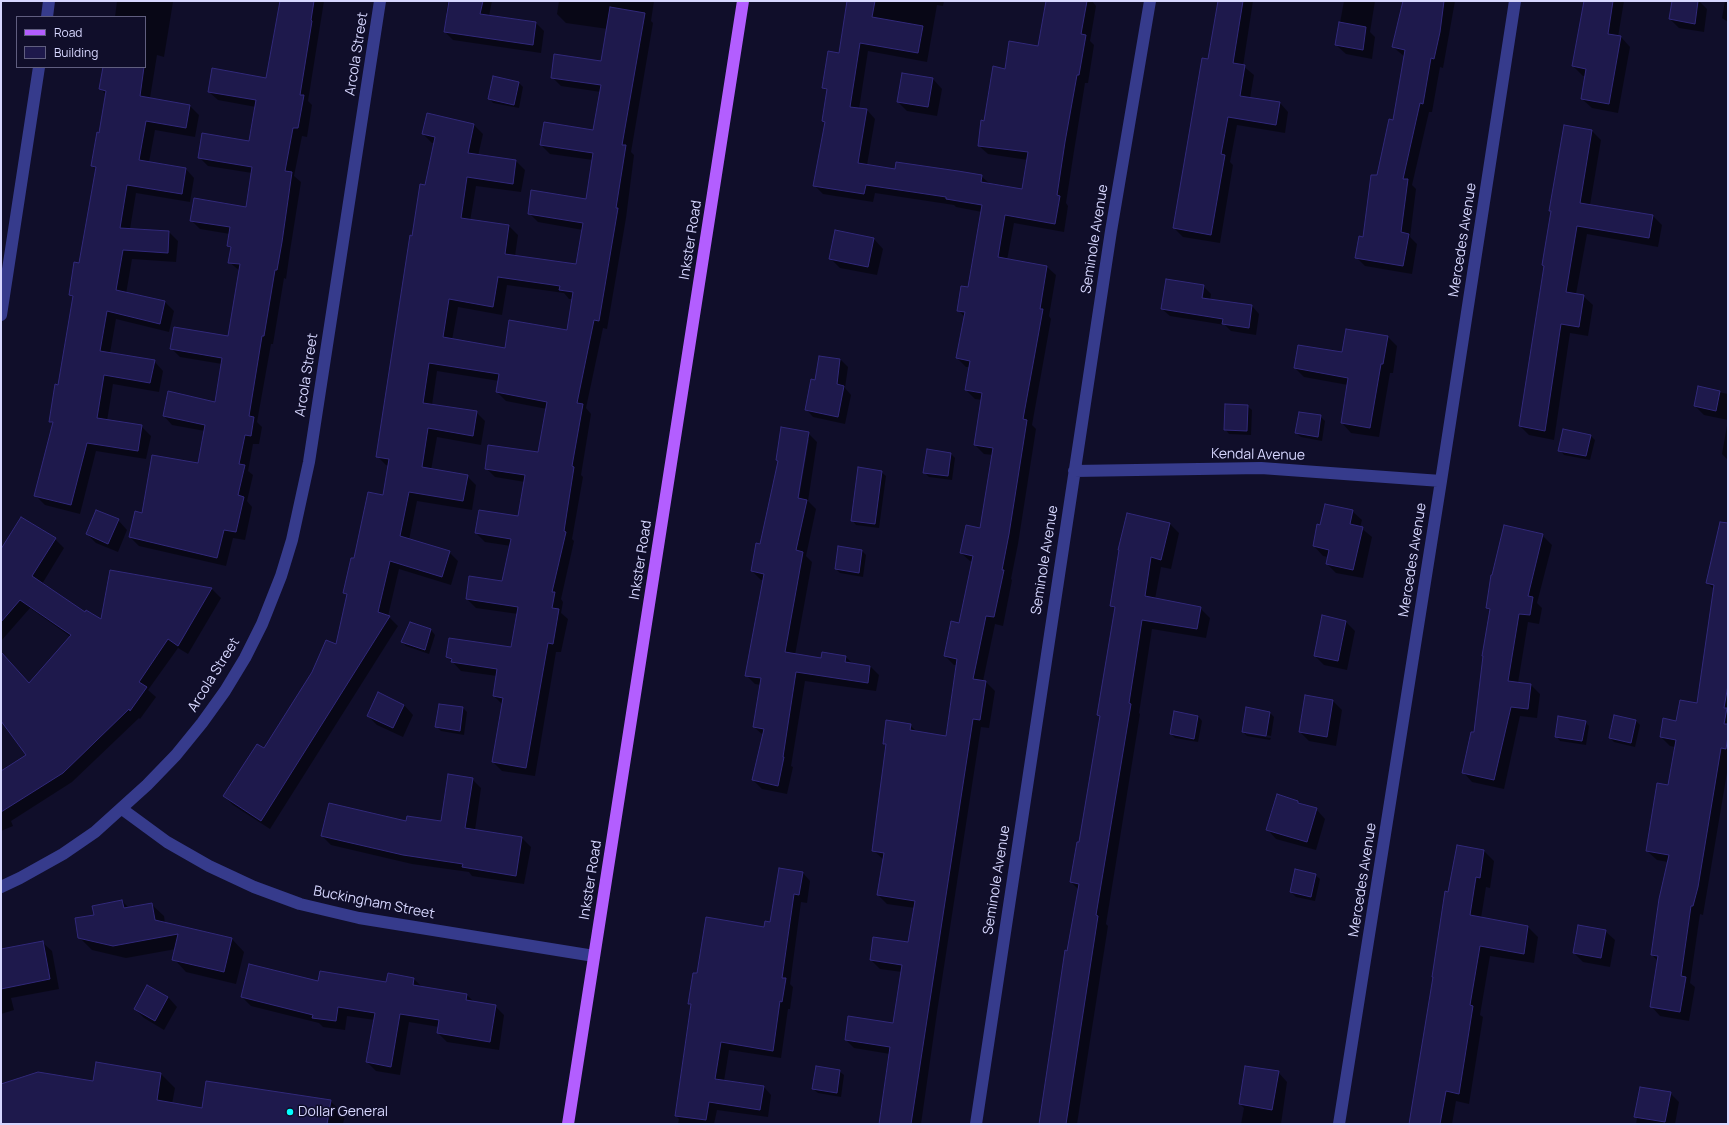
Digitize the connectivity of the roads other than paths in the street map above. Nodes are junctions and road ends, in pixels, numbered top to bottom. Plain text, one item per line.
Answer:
1 (49, 1) edge
2 (380, 1) edge
3 (743, 1) edge
4 (1150, 1) edge
5 (1515, 1) edge
6 (47, 16) edge
7 (39, 68) edge
8 (1, 315) edge
9 (1074, 471) junction
10 (1441, 481) junction
11 (122, 809) junction
12 (1, 886) edge
13 (594, 956) junction
14 (568, 1124) edge
15 (976, 1124) edge
16 (1339, 1124) edge

1 - 6 street
2 - 11 street, Arcola Street
3 - 13 main road, Inkster Road
4 - 9 street, Seminole Avenue
5 - 10 street, Mercedes Avenue
7 - 8 street
9 - 10 street, Kendal Avenue
9 - 15 street, Seminole Avenue
10 - 16 street, Mercedes Avenue
11 - 12 street
11 - 13 street, Buckingham Street
13 - 14 main road, Inkster Road

